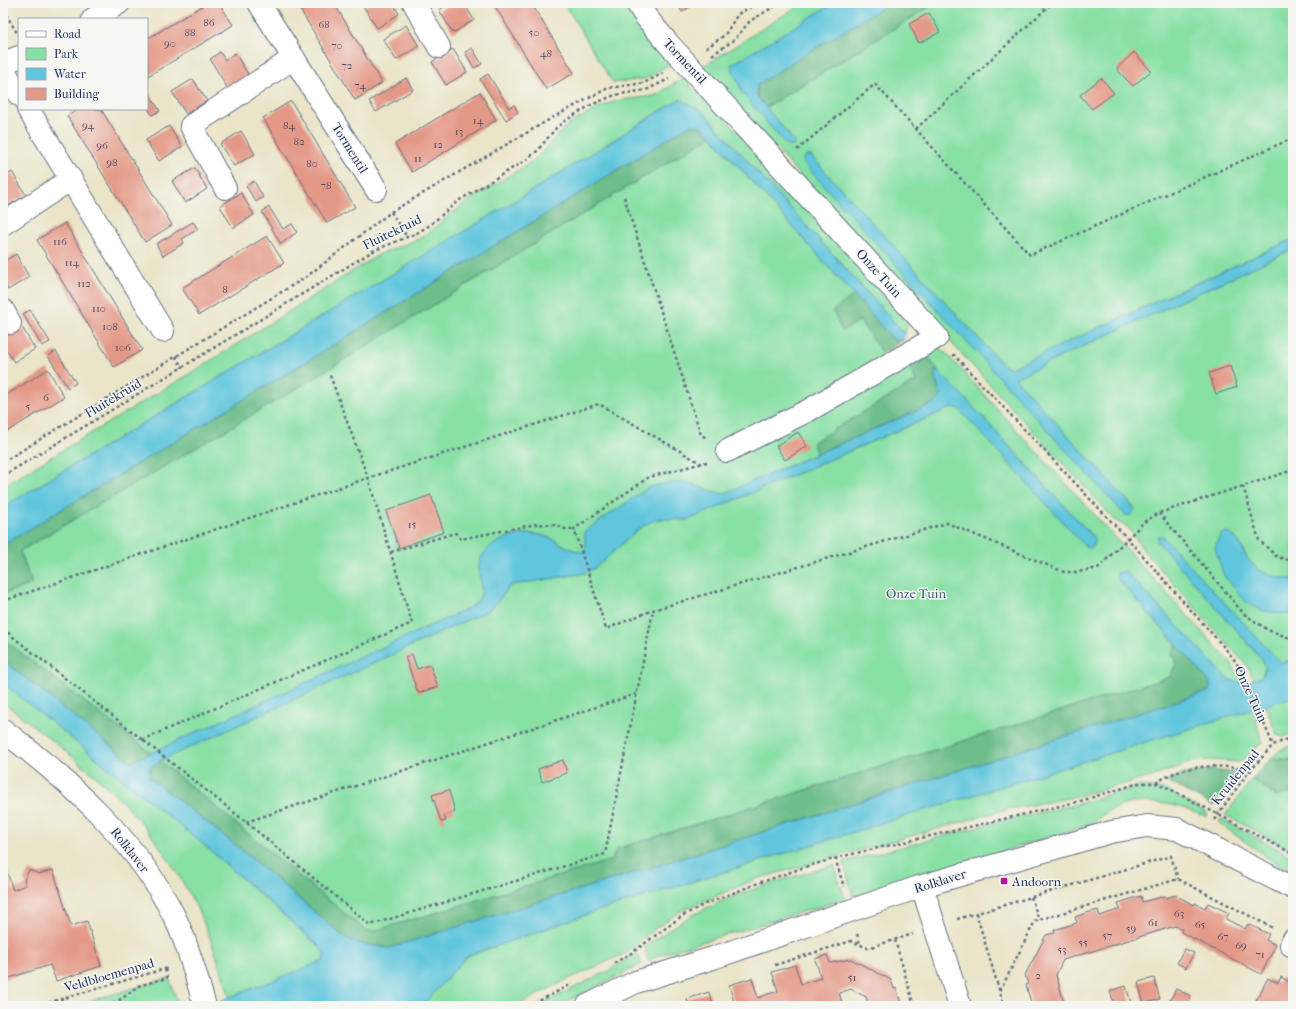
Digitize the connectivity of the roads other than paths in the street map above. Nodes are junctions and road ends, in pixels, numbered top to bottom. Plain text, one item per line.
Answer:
1 (119, 3) edge
2 (259, 3) edge
3 (414, 3) edge
4 (638, 3) edge
5 (95, 18) edge
6 (439, 46) dead end
7 (18, 57) edge
8 (294, 58) junction
9 (3, 64) edge
10 (3, 69) edge
11 (18, 93) edge
12 (29, 110) edge
13 (736, 117) joint
14 (71, 179) junction
15 (225, 188) dead end
16 (376, 189) road end
17 (3, 224) edge
18 (164, 331) dead end
19 (727, 451) road end
20 (3, 730) edge
21 (922, 886) junction
22 (1293, 888) edge
23 (204, 1002) edge
24 (587, 1006) edge
25 (960, 1006) edge

1 - 5 street
2 - 8 street, Tormentil
3 - 6 street
4 - 13 street, Tormentil
7 - 9 street
8 - 15 street
8 - 16 street, Tormentil
10 - 11 street
12 - 14 street
13 - 19 street, Onze Tuin
14 - 17 street
14 - 18 street
20 - 23 street, Rolklaver
21 - 22 street, Rolklaver
21 - 24 street, Rolklaver
21 - 25 street

